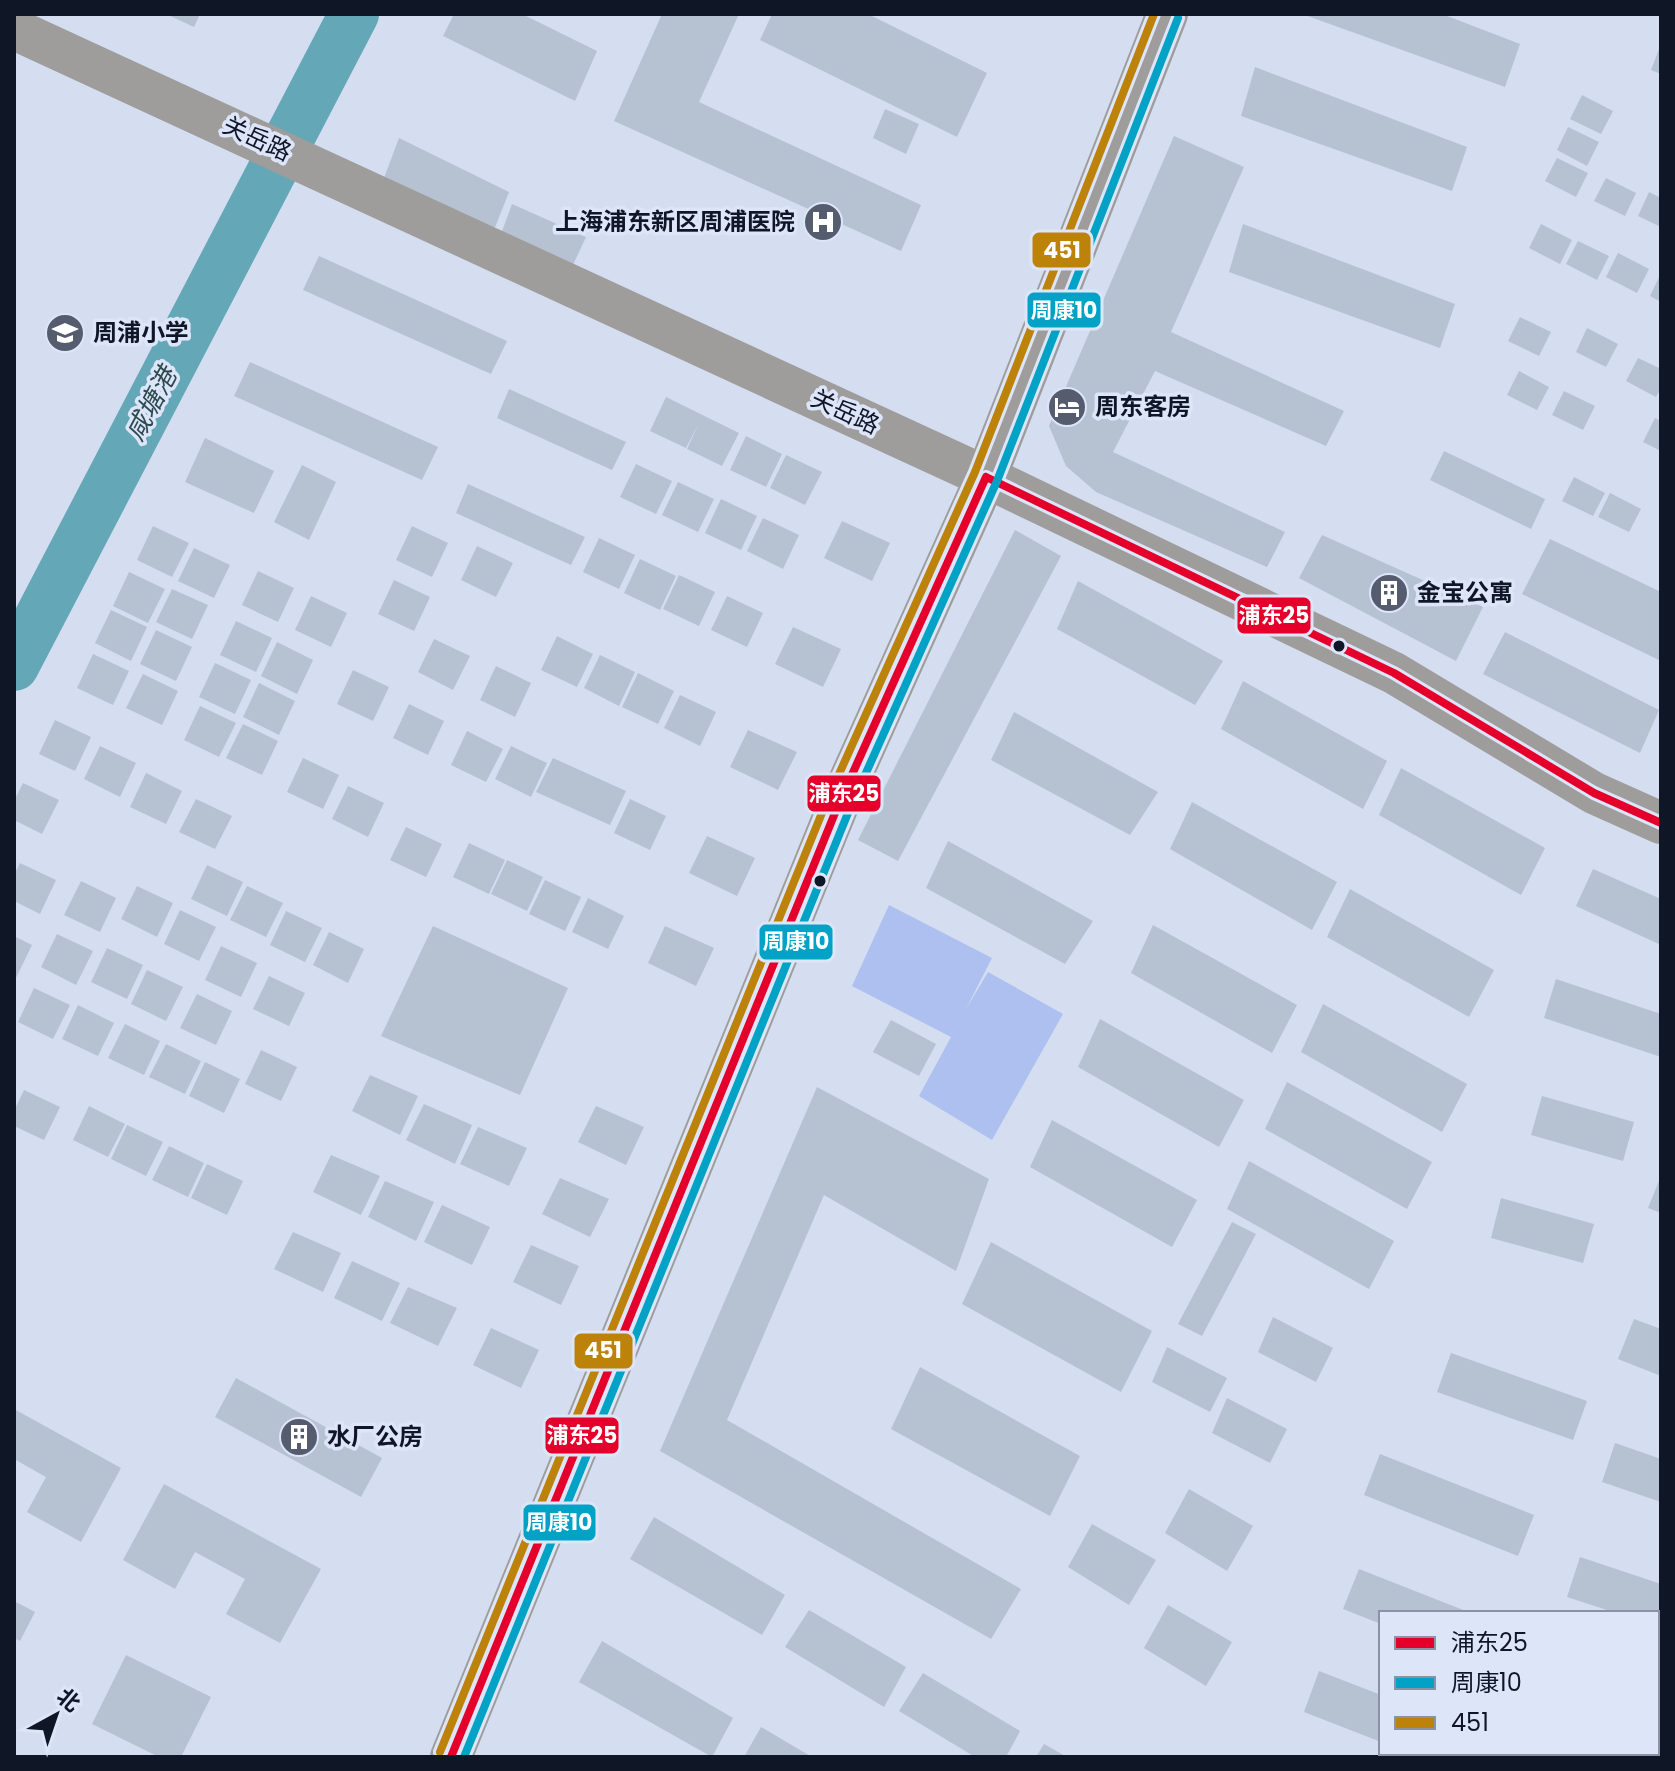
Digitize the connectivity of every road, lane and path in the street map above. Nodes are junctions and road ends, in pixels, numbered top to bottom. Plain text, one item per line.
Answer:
1 (1167, 14) edge
2 (14, 29) edge
3 (986, 477) junction
4 (1661, 823) edge
5 (451, 1757) edge

1 - 3 street
2 - 3 street, 关岳路
3 - 4 street, 关岳路
3 - 5 street

